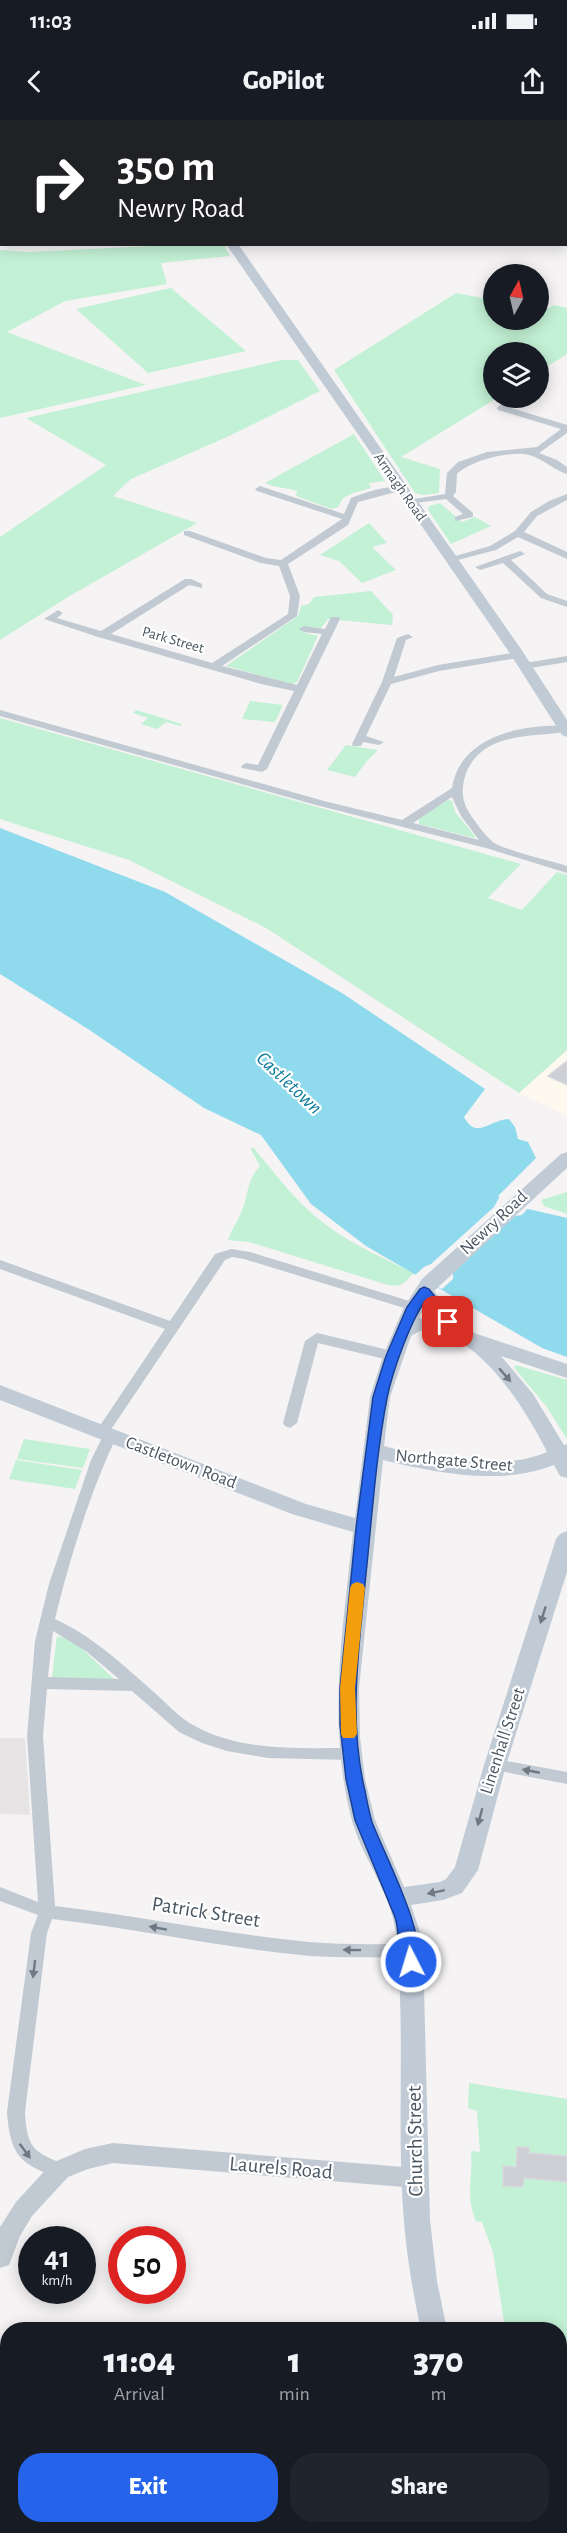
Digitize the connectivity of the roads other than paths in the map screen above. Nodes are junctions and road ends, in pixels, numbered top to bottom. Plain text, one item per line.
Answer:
1 (233, 246) edge
2 (501, 408) edge
3 (567, 429) edge
4 (530, 452) junction
5 (566, 471) edge
6 (261, 489) dead end
7 (402, 489) junction
8 (290, 490) dead end
9 (281, 496) junction
10 (448, 496) junction
11 (567, 497) edge
12 (411, 502) junction
13 (347, 518) junction
14 (458, 519) dead end
15 (187, 533) dead end
16 (518, 533) junction
17 (520, 554) dead end
18 (567, 556) edge
19 (450, 559) junction
20 (504, 559) junction
21 (283, 563) junction
22 (480, 567) dead end
23 (199, 585) dead end
24 (567, 604) edge
25 (58, 613) dead end
26 (335, 618) dead end
27 (304, 629) dead end
28 (328, 632) junction
29 (102, 635) junction
30 (408, 637) dead end
31 (567, 659) edge
32 (521, 661) junction
33 (214, 668) junction
34 (387, 682) junction
35 (300, 688) junction
36 (0, 713) edge
37 (566, 731) edge
38 (379, 742) dead end
39 (246, 766) dead end
40 (456, 790) junction
41 (404, 824) junction
42 (490, 846) junction
43 (567, 870) edge
44 (567, 1158) edge
45 (0, 1264) edge
46 (422, 1294) junction
47 (172, 1327) junction
48 (404, 1332) junction
49 (463, 1335) junction
50 (393, 1356) junction
51 (567, 1371) edge
52 (0, 1392) edge
53 (290, 1424) dead end
54 (106, 1434) junction
55 (374, 1451) junction
56 (564, 1459) edge
57 (363, 1528) junction
58 (567, 1539) edge
59 (561, 1580) edge
60 (48, 1622) junction
61 (40, 1683) junction
62 (135, 1685) junction
63 (351, 1754) junction
64 (495, 1765) junction
65 (567, 1778) edge
66 (0, 1894) edge
67 (397, 1897) junction
68 (47, 1912) junction
69 (410, 1951) junction
70 (146, 2156) junction
71 (60, 2170) junction
72 (416, 2178) junction
73 (40, 2193) junction
74 (0, 2257) edge
75 (433, 2322) edge

1 - 7 main road, Armagh Road
2 - 3 street
3 - 4 street
4 - 5 street
4 - 10 street
6 - 9 street
7 - 12 main road, Armagh Road
7 - 13 street
8 - 9 street
9 - 13 street
10 - 12 street
10 - 14 street
11 - 16 street
12 - 19 main road, Armagh Road
13 - 21 street
15 - 21 street
16 - 18 street
16 - 19 street
17 - 20 street
19 - 32 main road, Armagh Road
20 - 22 street
20 - 24 street
21 - 33 street
23 - 29 street
25 - 29 street, Park Street
26 - 28 street
27 - 28 street
28 - 35 street
29 - 33 street, Park Street
30 - 34 street
31 - 32 street
32 - 34 street
32 - 37 main road, Armagh Road
33 - 35 street, Park Street
34 - 38 street
35 - 39 street
36 - 41 street
37 - 40 street
40 - 41 street
40 - 42 street
41 - 42 street
42 - 43 street
44 - 46 main road, Newry Road
45 - 47 street
46 - 47 street
46 - 48 main road, Church Street
46 - 49 main road
47 - 54 street
48 - 49 main road
48 - 50 main road, Church Street
49 - 51 main road
49 -> 56 main road
50 - 53 street
50 - 55 main road, Church Street
52 - 54 main road, Castletown Road
54 - 57 main road, Castletown Road
54 - 60 street
55 - 56 main road, Northgate Street
55 - 57 main road, Church Street
57 - 63 main road, Church Street
58 - 59 main road, Linenhall Street
59 -> 64 main road, Linenhall Street
60 - 61 street
60 - 62 street
61 - 62 street
61 - 68 street
62 - 63 street
63 - 67 main road, Church Street
65 -> 64 street
64 -> 67 main road, Linenhall Street
66 - 68 street, Patrick Street
67 - 69 main road, Church Street
69 -> 68 street, Patrick Street
68 -> 71 street
69 - 72 main road, Church Street
70 - 71 street, Laurels Road
70 - 72 street, Laurels Road
70 - 73 street, Laurels Road
71 - 73 street, Laurels Road
72 - 75 main road, Church Street
73 - 74 street

